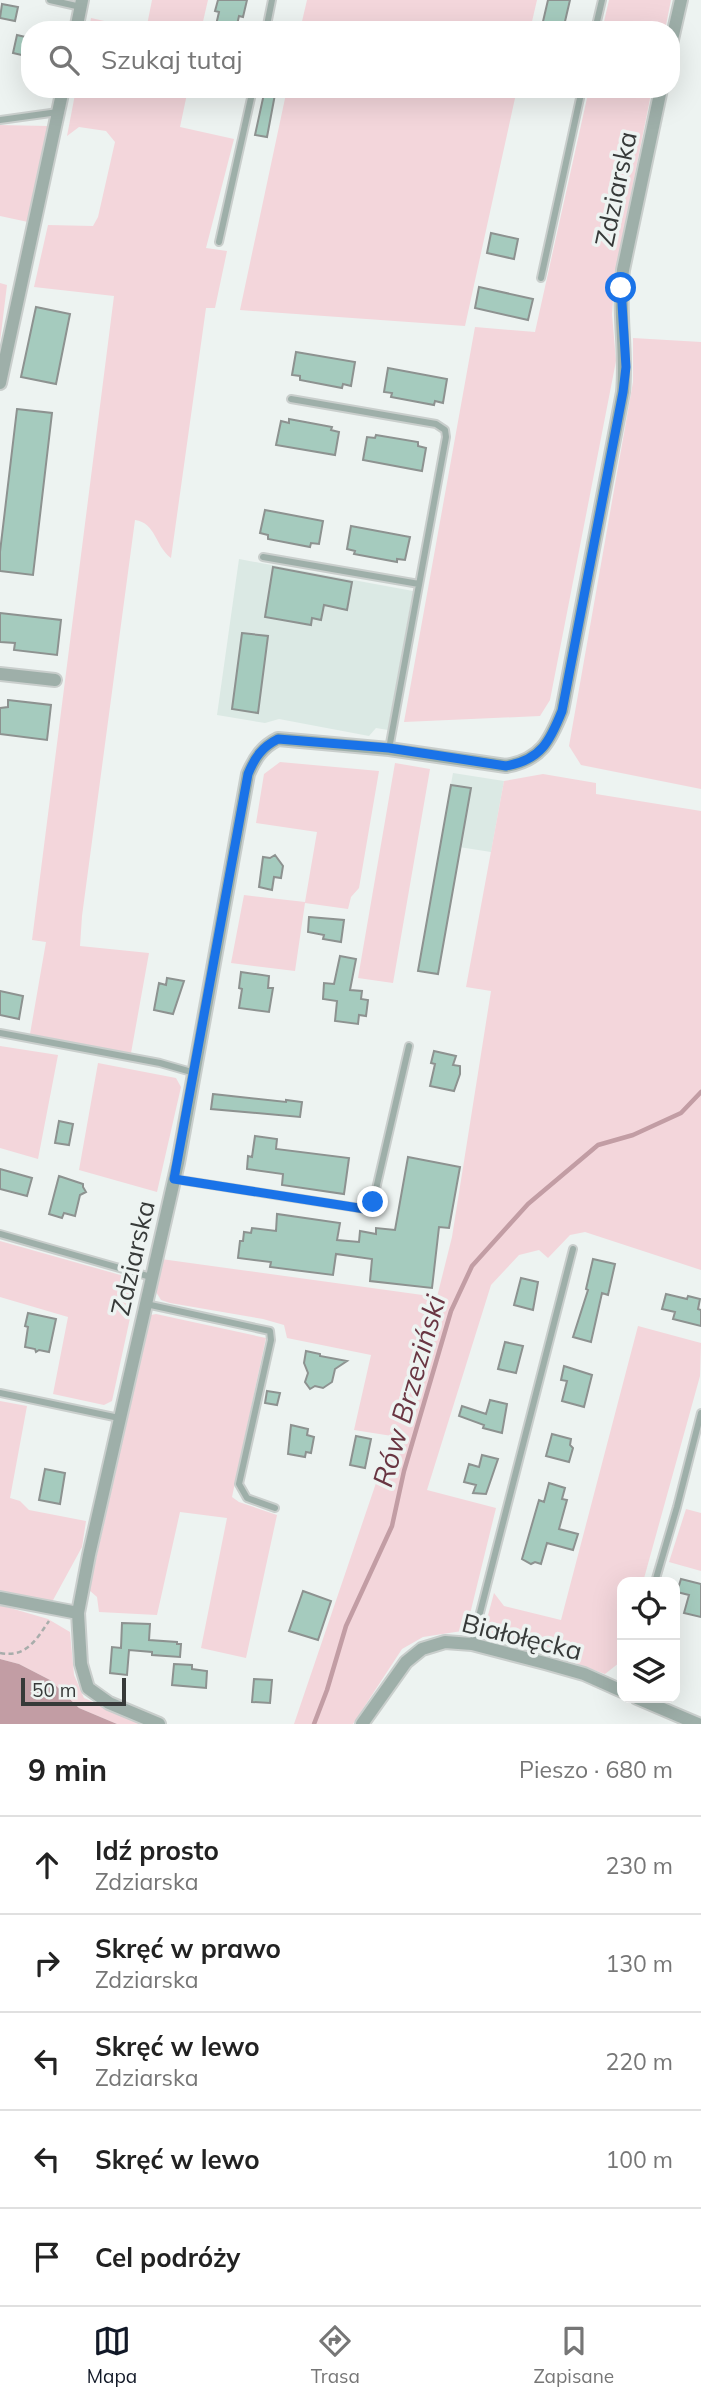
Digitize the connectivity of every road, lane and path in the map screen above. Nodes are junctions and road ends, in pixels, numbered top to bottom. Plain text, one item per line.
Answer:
1 (50, 0) edge
2 (272, 0) edge
3 (602, 0) edge
4 (681, 0) edge
5 (81, 4) edge
6 (268, 21) edge
7 (597, 21) edge
8 (676, 21) edge
9 (61, 98) edge
10 (251, 98) edge
11 (580, 98) edge
12 (659, 98) edge
13 (58, 112) junction
14 (0, 120) edge
15 (219, 242) dead end
16 (541, 278) dead end
17 (0, 383) edge
18 (291, 399) dead end
19 (263, 557) dead end
20 (419, 584) junction
21 (0, 674) edge
22 (55, 680) dead end
23 (389, 748) junction
24 (0, 1033) edge
25 (409, 1046) dead end
26 (195, 1073) junction
27 (174, 1179) junction
28 (0, 1234) edge
29 (573, 1249) dead end
30 (151, 1278) junction
31 (146, 1304) junction
32 (0, 1393) edge
33 (701, 1413) edge
34 (121, 1418) junction
35 (275, 1508) dead end
36 (656, 1577) edge
37 (0, 1598) edge
38 (57, 1610) junction
39 (78, 1613) junction
40 (472, 1644) junction
41 (0, 1653) edge
42 (617, 1686) edge
43 (649, 1703) edge
44 (159, 1724) edge
45 (362, 1724) edge
46 (698, 1724) edge

1 - 5 lane
2 - 6 lane
3 - 7 lane
4 - 8 street
9 - 13 street
10 - 15 lane
11 - 16 lane
12 - 23 street, Zdziarska
13 - 14 lane
13 - 17 street
18 - 20 lane
19 - 20 lane
20 - 23 lane
21 - 22 street
23 - 26 street, Zdziarska
24 - 26 lane
25 - 27 lane
26 - 27 street, Zdziarska
27 - 30 street, Zdziarska
28 - 30 lane
29 - 40 lane
30 - 31 street, Zdziarska
31 - 34 street, Zdziarska
31 - 35 lane
32 - 34 lane
33 - 36 lane
34 - 39 street, Zdziarska
37 - 38 street
38 - 39 street
38 - 41 path
39 - 44 street
40 - 42 street, Białołęcka
40 - 45 street, Białołęcka
43 - 46 street

